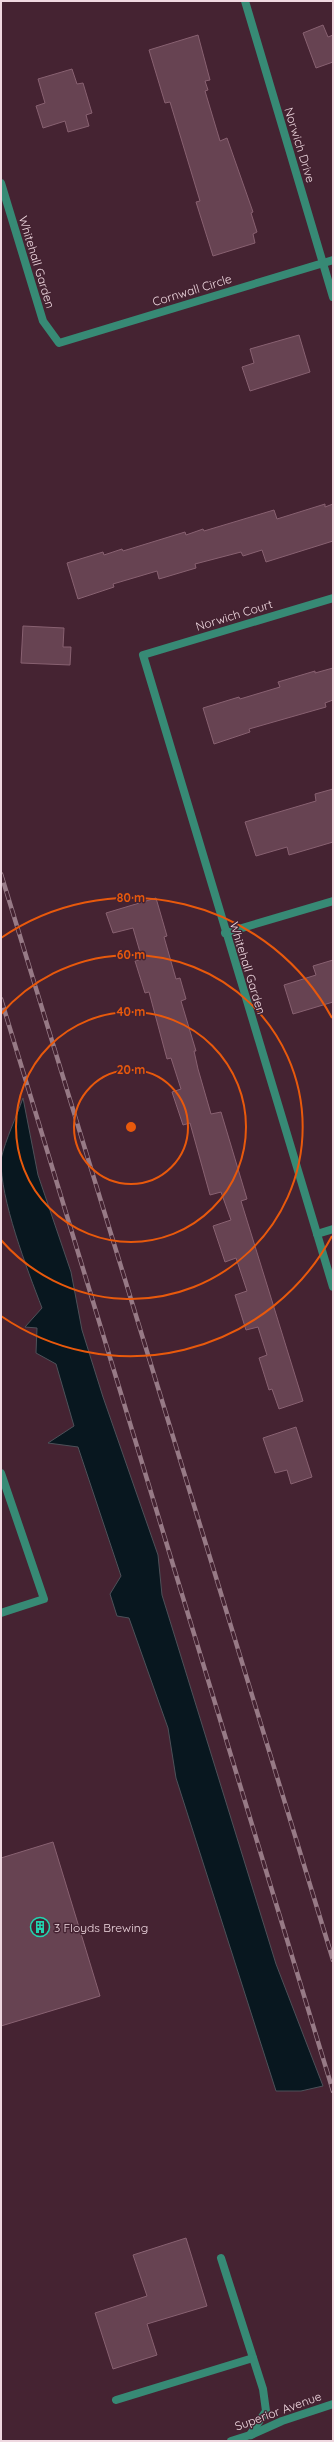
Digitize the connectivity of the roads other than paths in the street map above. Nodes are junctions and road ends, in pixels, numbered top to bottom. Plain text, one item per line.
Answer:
1 (245, 1) edge
2 (1, 183) edge
3 (333, 260) edge
4 (323, 263) junction
5 (333, 297) edge
6 (59, 343) joint
7 (333, 598) edge
8 (143, 655) joint
9 (333, 901) edge
10 (225, 933) junction
11 (333, 1229) edge
12 (317, 1234) junction
13 (333, 1287) edge
14 (1, 1473) edge
15 (1, 1613) edge
16 (221, 2258) dead end
17 (253, 2358) junction
18 (116, 2400) dead end
19 (333, 2404) edge
20 (250, 2435) junction
21 (231, 2441) edge

1 - 4 street, Norwich Drive
2 - 6 street, Whitehall Garden
3 - 4 street, Cornwall Circle
4 - 5 street, Norwich Drive
4 - 6 street, Cornwall Circle
7 - 8 street, Norwich Court
8 - 10 street, Whitehall Garden
9 - 10 street
10 - 12 street, Whitehall Garden
11 - 12 street
12 - 13 street, Whitehall Garden
14 - 15 street
16 - 17 street
17 - 18 street
17 - 20 street
19 - 20 street, Superior Avenue
20 - 21 street, Superior Avenue

